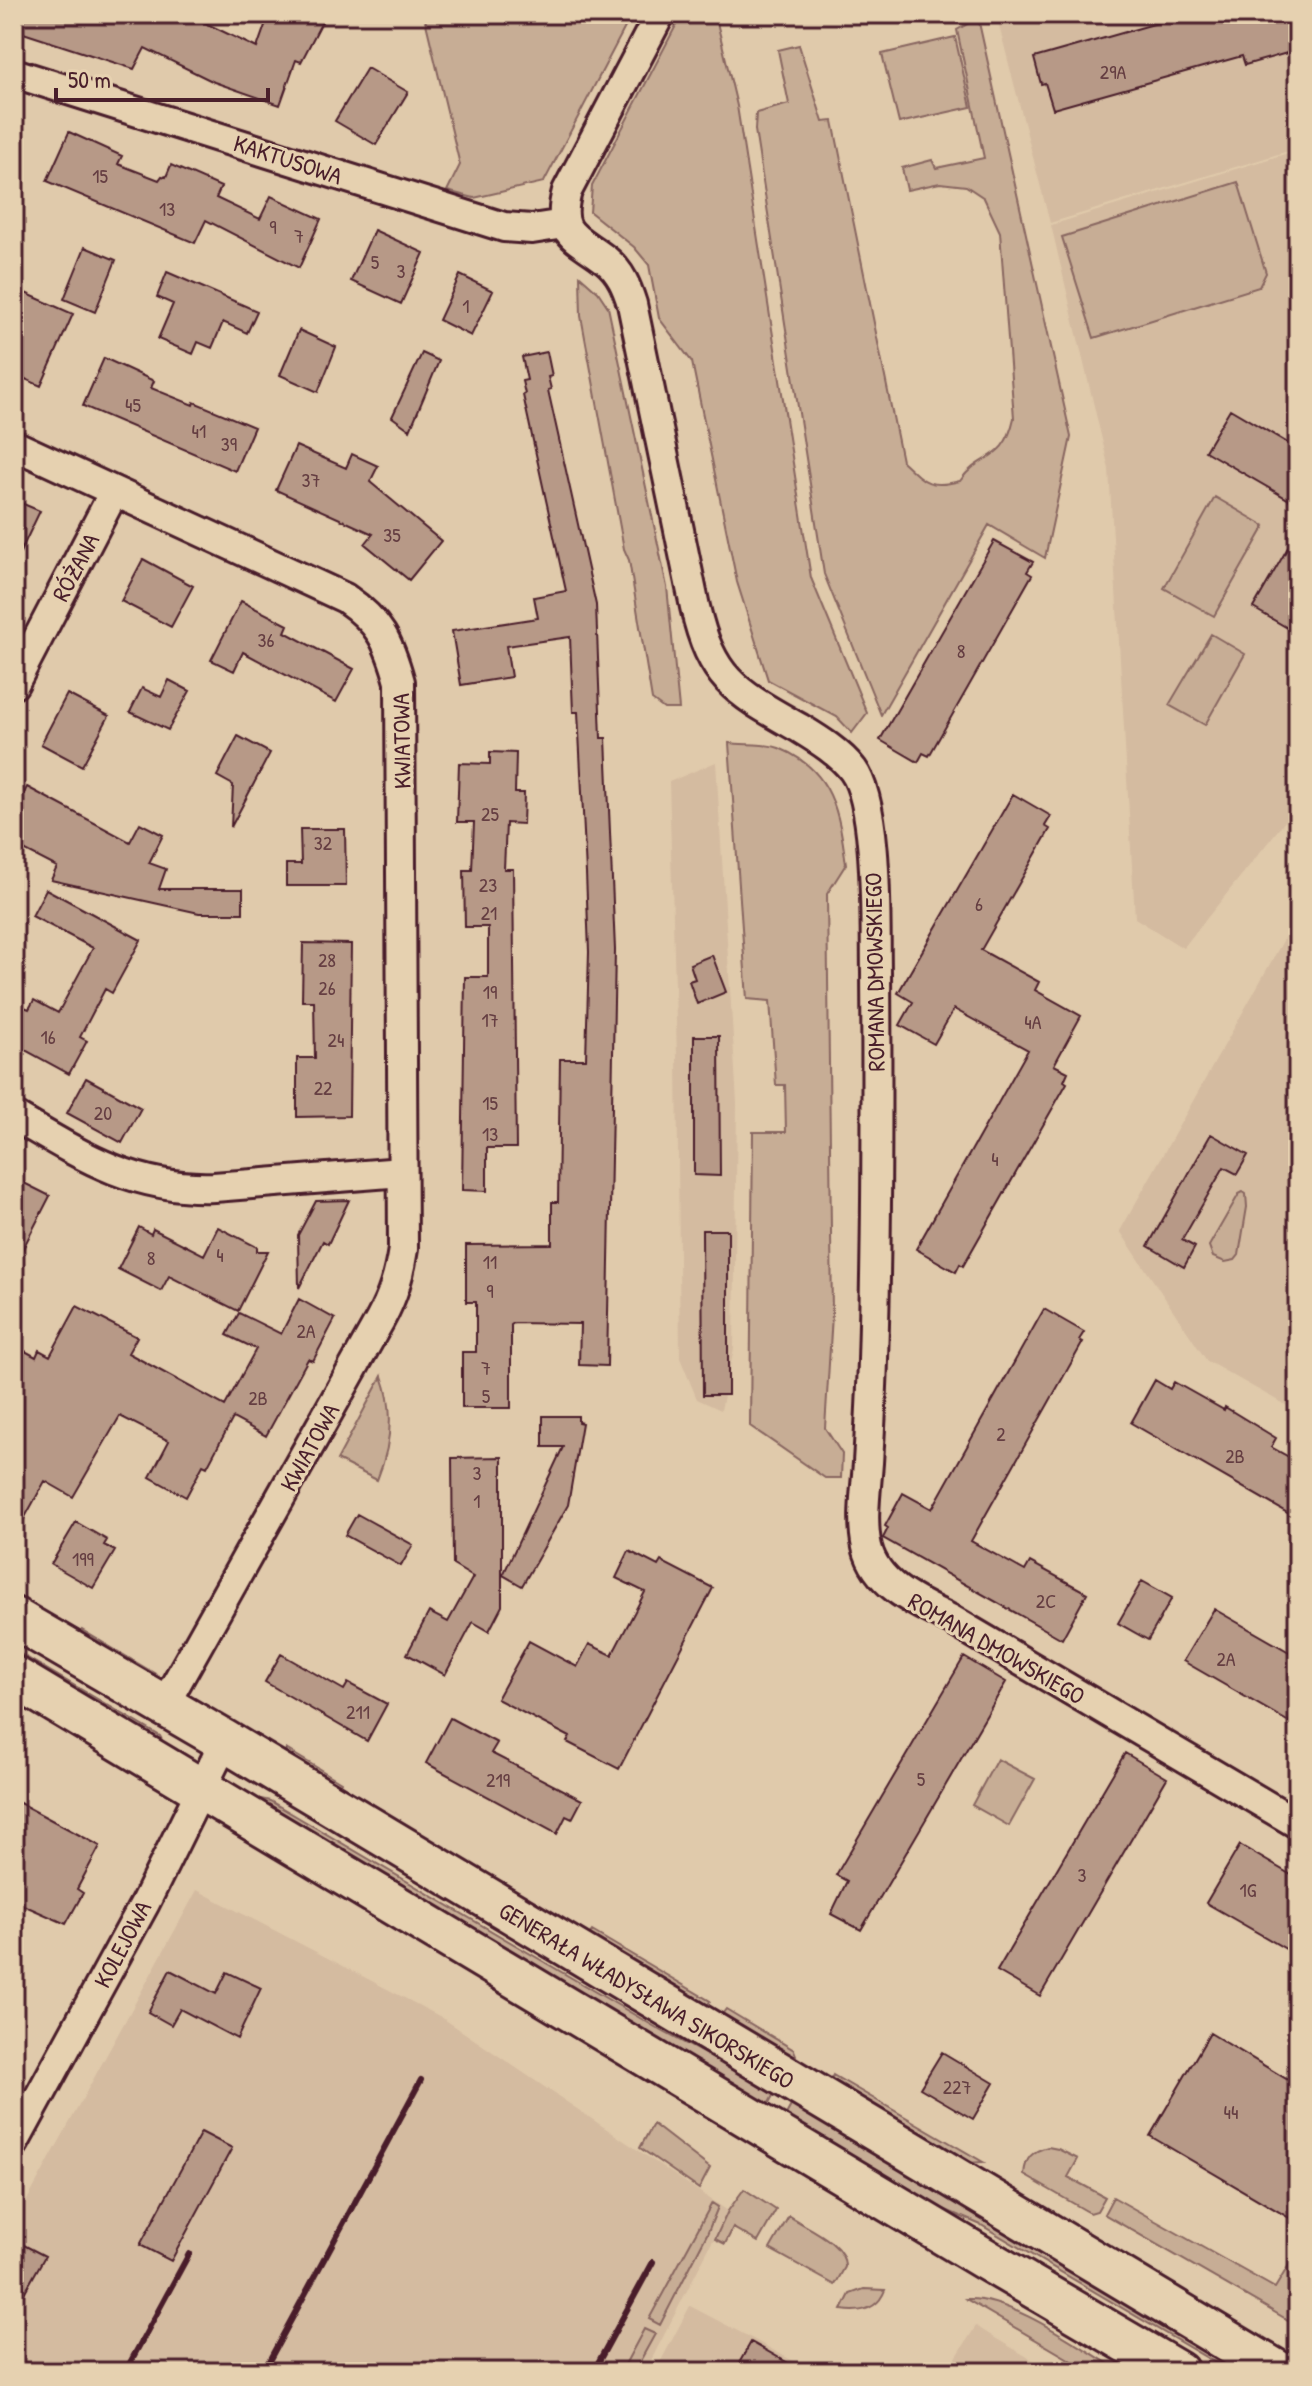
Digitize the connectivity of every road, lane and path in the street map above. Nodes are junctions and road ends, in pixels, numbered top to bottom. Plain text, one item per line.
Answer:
1 (660, 14) edge
2 (14, 73) edge
3 (564, 224) junction
4 (14, 445) edge
5 (114, 492) junction
6 (14, 684) edge
7 (14, 1116) edge
8 (402, 1172) junction
9 (14, 1618) edge
10 (14, 1677) edge
11 (163, 1707) junction
12 (225, 1741) junction
13 (200, 1790) junction
14 (1298, 1824) edge
15 (14, 2143) edge
16 (1178, 2372) edge
17 (1279, 2372) edge

1 - 3 street
2 - 3 street, KAKTUSOWA
3 - 14 street, ROMANA DMOWSKIEGO
4 - 5 street, KWIATOWA
5 - 6 street, RÓŻANA
5 - 8 street, KWIATOWA
7 - 8 street
8 - 11 street, KWIATOWA
9 - 11 main road, GENERAŁA WŁADYSŁAWA SIKORSKIEGO
10 - 13 main road
11 - 12 main road, GENERAŁA WŁADYSŁAWA SIKORSKIEGO
12 - 13 street, KOLEJOWA
12 - 17 main road, GENERAŁA WŁADYSŁAWA SIKORSKIEGO
13 - 15 street, KOLEJOWA
13 - 16 main road

